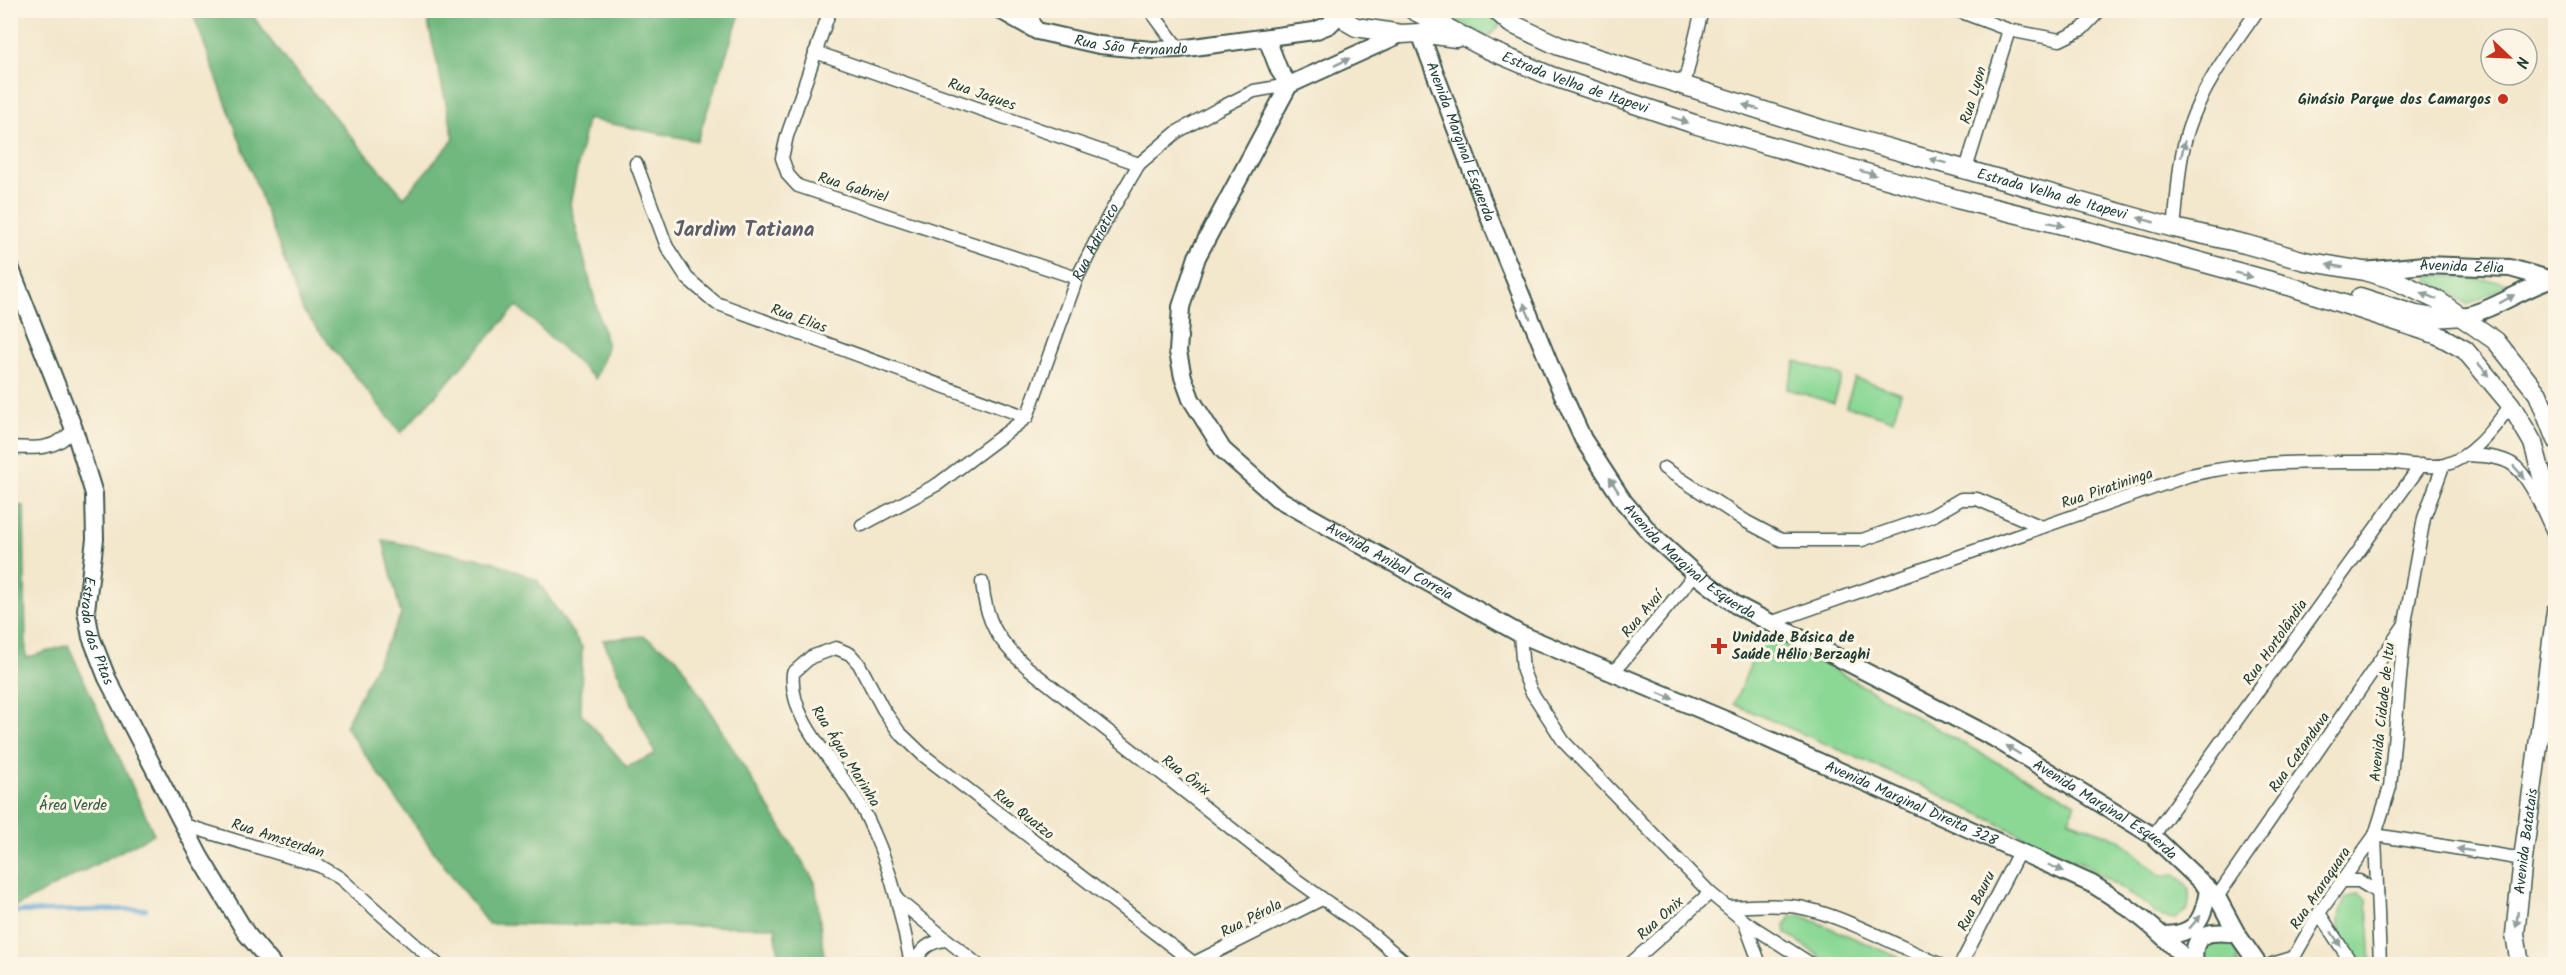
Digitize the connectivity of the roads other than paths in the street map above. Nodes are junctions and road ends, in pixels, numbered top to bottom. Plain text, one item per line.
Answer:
1 (830, 10) edge
2 (1000, 10) edge
3 (1030, 10) edge
4 (1150, 10) edge
5 (1413, 10) edge
6 (1496, 10) edge
7 (1702, 10) edge
8 (1956, 10) edge
9 (2100, 10) edge
10 (2258, 10) edge
11 (1341, 12) edge
12 (2009, 30) junction
13 (1037, 31) junction
14 (1420, 33) junction
15 (1401, 34) junction
16 (1267, 39) junction
17 (1470, 40) junction
18 (1179, 49) junction
19 (815, 52) junction
20 (1289, 85) junction
21 (1684, 85) junction
22 (636, 163) dead end
23 (1139, 164) junction
24 (1966, 169) junction
25 (2174, 228) junction
26 (10, 267) edge
27 (2364, 271) junction
28 (1077, 278) junction
29 (2553, 280) edge
30 (2289, 286) junction
31 (2463, 316) junction
32 (2511, 405) junction
33 (1027, 417) junction
34 (74, 429) junction
35 (2556, 440) edge
36 (10, 447) edge
37 (2466, 455) junction
38 (2421, 465) junction
39 (2443, 466) junction
40 (1664, 468) dead end
41 (862, 525) dead end
42 (2042, 527) junction
43 (2556, 528) edge
44 (2556, 538) edge
45 (1695, 574) junction
46 (982, 582) dead end
47 (2556, 611) edge
48 (1770, 623) junction
49 (2405, 623) junction
50 (1520, 634) junction
51 (859, 664) joint
52 (1612, 674) junction
53 (184, 825) junction
54 (2375, 835) junction
55 (2153, 836) junction
56 (2019, 852) junction
57 (2523, 859) junction
58 (2343, 880) junction
59 (2377, 892) junction
60 (1710, 893) junction
61 (2212, 893) junction
62 (1322, 899) junction
63 (899, 902) junction
64 (1729, 907) junction
65 (2319, 914) junction
66 (1744, 921) junction
67 (2237, 934) junction
68 (2163, 935) junction
69 (946, 940) junction
70 (2291, 961) edge
71 (272, 964) edge
72 (437, 964) edge
73 (913, 964) edge
74 (977, 964) edge
75 (1194, 964) edge
76 (1407, 964) edge
77 (1630, 964) edge
78 (1760, 964) edge
79 (1811, 964) edge
80 (1940, 964) edge
81 (1960, 964) edge
82 (2190, 964) edge
83 (2195, 964) edge
84 (2258, 964) edge
85 (2272, 964) edge
86 (2352, 964) edge
87 (2380, 964) edge
88 (2520, 964) edge

1 - 19 street, Rua Gabriel
2 - 13 main road, Rua São Fernando
3 - 13 street
4 - 18 street
5 - 17 main road, Estrada Velha de Itapevi
6 - 21 main road, Estrada Velha de Itapevi
7 - 21 street
8 - 12 street
9 - 12 street
25 -> 10 street
11 - 15 main road
11 - 16 main road, Rua São Fernando
12 - 24 street, Rua Lyon
13 - 18 main road, Rua São Fernando
14 - 15 main road
14 - 17 main road
45 -> 14 main road, Avenida Marginal Esquerda
20 -> 15 main road, Rua Adriatico
16 - 18 main road, Rua São Fernando
16 - 20 main road
17 -> 30 main road, Estrada Velha de Itapevi
19 - 23 street, Rua Jaques
19 - 28 street, Rua Gabriel
20 - 23 street, Rua Adriatico
20 - 50 main road, Avenida Anibal Correia
24 -> 21 main road, Estrada Velha de Itapevi
22 - 33 street, Rua Elias
23 - 28 street, Rua Adriatico
25 -> 24 main road, Estrada Velha de Itapevi
27 -> 25 main road, Estrada Velha de Itapevi
26 - 34 main road, Estrada das Pitas
27 - 29 main road, Avenida Zélia
31 -> 27 main road, Estrada Velha de Itapevi
28 - 33 street, Rua Adriatico
31 -> 29 main road
30 - 31 main road
30 -> 32 main road, Estrada Velha de Itapevi
31 - 35 main road, Estrada Velha de Itapevi
32 - 37 street, Rua Piratininga
32 - 43 main road
33 - 41 street
34 - 36 street
34 - 53 main road, Estrada das Pitas
37 - 39 street, Rua Piratininga
37 -> 44 street
38 - 39 street, Rua Piratininga
38 - 42 street, Rua Piratininga
38 - 55 street, Rua Hortolândia
39 - 49 street, Avenida Cidade de Itu
40 - 42 street
42 - 48 street, Rua Piratininga
45 - 48 main road, Avenida Marginal Esquerda
45 - 52 street, Rua Avaí
46 - 62 street, Rua Ônix
47 - 57 main road, Avenida Batatais
55 -> 48 main road, Avenida Marginal Esquerda
49 - 54 street, Avenida Cidade de Itu
49 - 61 street, Rua Catanduva
50 - 52 main road, Avenida Anibal Correia
50 - 60 street
51 - 63 street, Rua Água Marinha
51 - 75 street, Rua Quatzo
52 -> 56 main road, Avenida Marginal Direita 328
53 - 71 main road, Estrada das Pitas
53 - 72 street, Rua Amsterdan
57 -> 54 street
54 - 58 street, Rua Araraquara
54 - 59 street, Avenida Cidade de Itu
55 - 61 main road, Avenida Marginal Esquerda
56 -> 68 main road, Avenida Marginal Direita 328
56 - 81 street, Rua Bauru
57 -> 88 main road, Avenida Batatais
58 - 59 street
58 - 65 street, Rua Araraquara
59 - 87 street, Avenida Cidade de Itu
60 - 64 street
60 - 77 street, Rua Onix
61 - 67 main road, Avenida Marginal Esquerda
68 -> 61 main road
62 - 75 street, Rua Pérola
62 - 76 street, Rua Ônix
63 - 69 street
63 - 73 street, Rua Água Marinha
64 - 66 street
64 - 80 street
65 - 70 street, Rua Araraquara
65 -> 86 street
66 - 78 street
66 - 79 street
67 - 83 main road
67 - 84 main road, Avenida Marginal Esquerda
68 - 82 main road, Avenida Marginal Direita 328
69 - 73 street
69 - 74 street
70 - 85 street, Rua Araraquara

